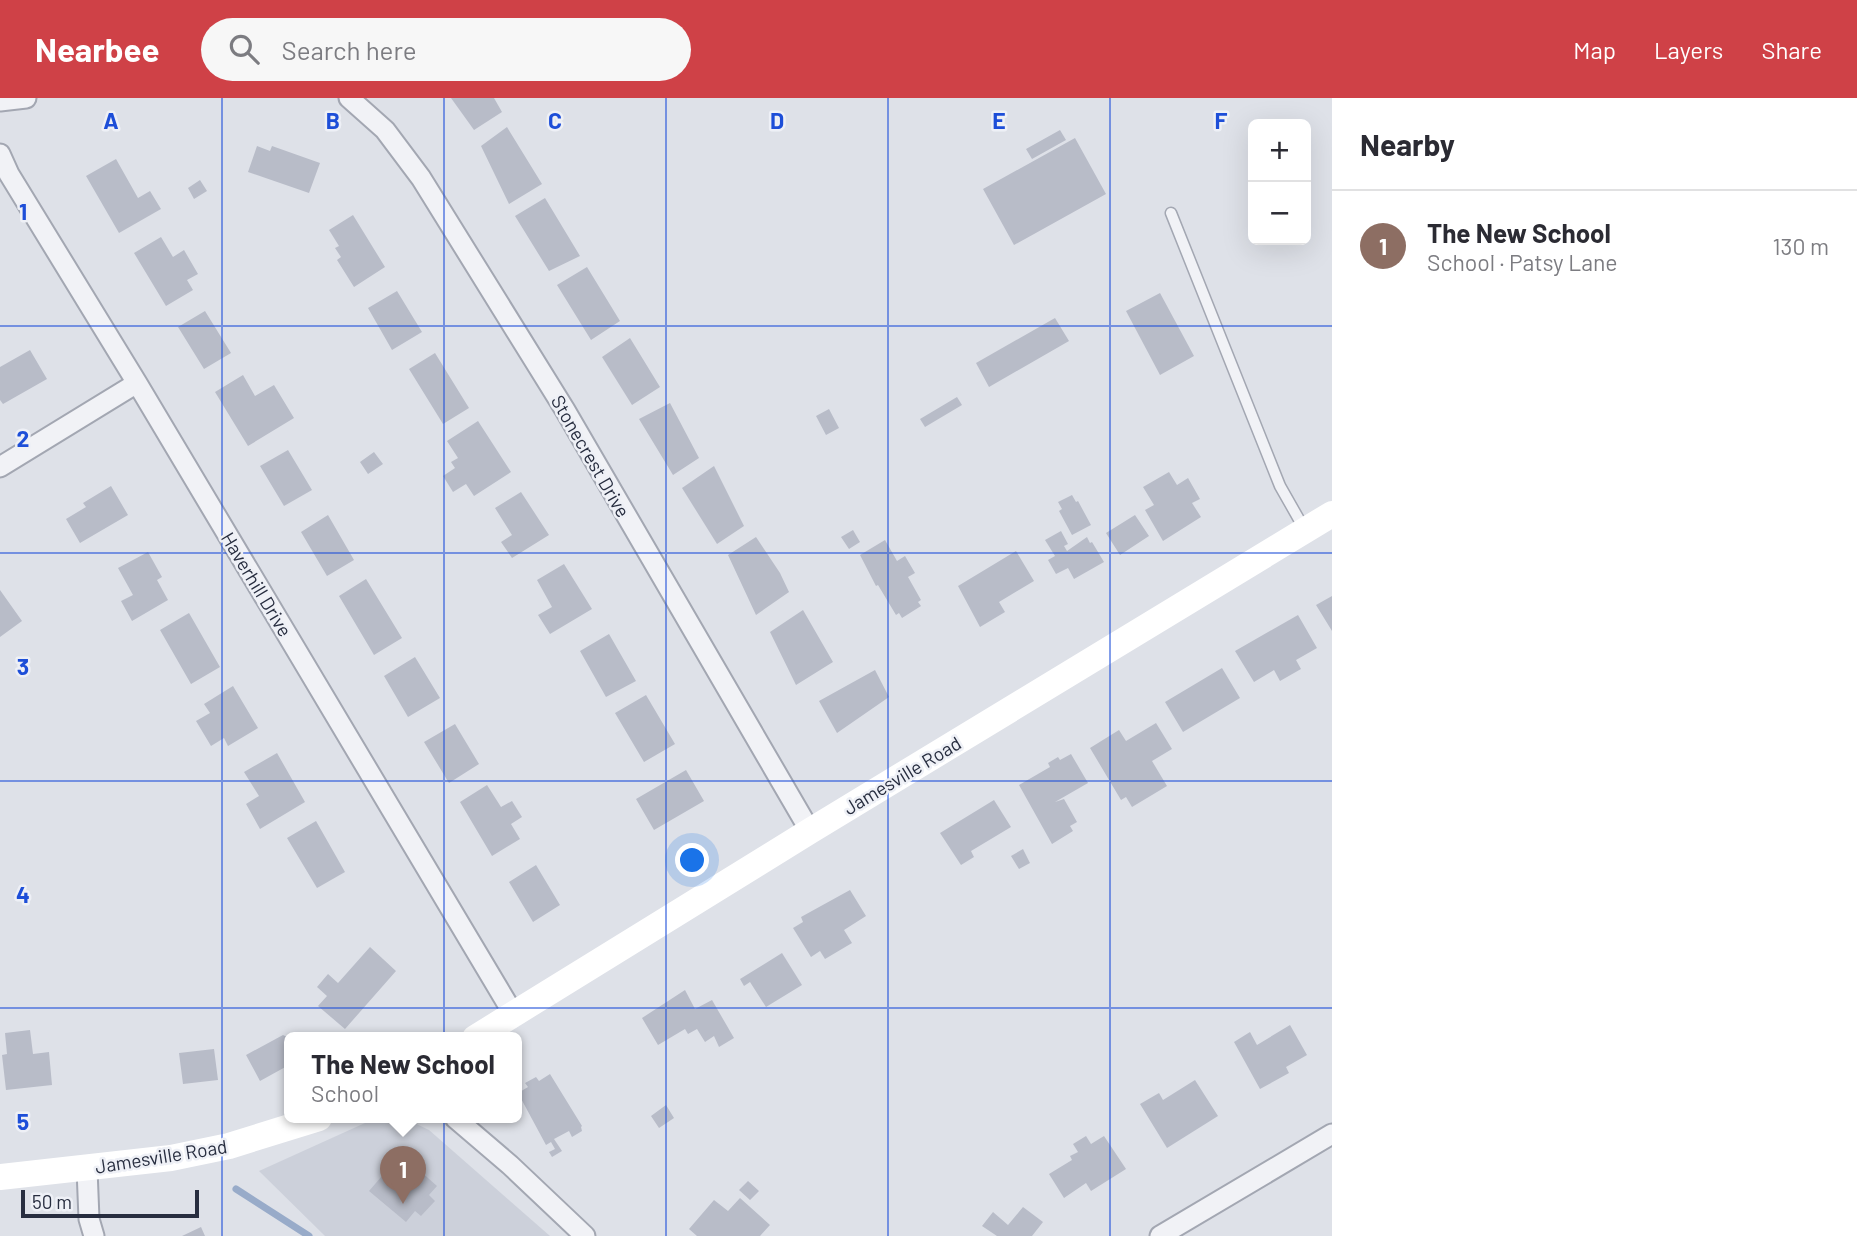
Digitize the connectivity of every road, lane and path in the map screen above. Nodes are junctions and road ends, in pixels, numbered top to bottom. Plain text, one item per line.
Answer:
1 (26, 98) edge
2 (349, 98) edge
3 (0, 101) edge
4 (0, 154) edge
5 (1171, 213) dead end
6 (137, 383) junction
7 (0, 467) edge
8 (1332, 514) edge
9 (1306, 530) junction
10 (810, 831) junction
11 (514, 1015) junction
12 (485, 1032) edge
13 (303, 1123) edge
14 (461, 1123) edge
15 (1332, 1135) edge
16 (87, 1169) junction
17 (0, 1177) edge
18 (94, 1236) edge
19 (585, 1236) edge
20 (1160, 1236) edge

1 - 3 street
2 - 10 street, Stonecrest Drive
4 - 6 street, Haverhill Drive
5 - 9 lane
6 - 7 street
6 - 11 street, Haverhill Drive
8 - 9 street, Jamesville Road
9 - 10 street, Jamesville Road
10 - 11 street, Jamesville Road
11 - 12 street, Jamesville Road
13 - 16 street, Jamesville Road
14 - 19 street
15 - 20 street
16 - 17 street, Jamesville Road
16 - 18 street

